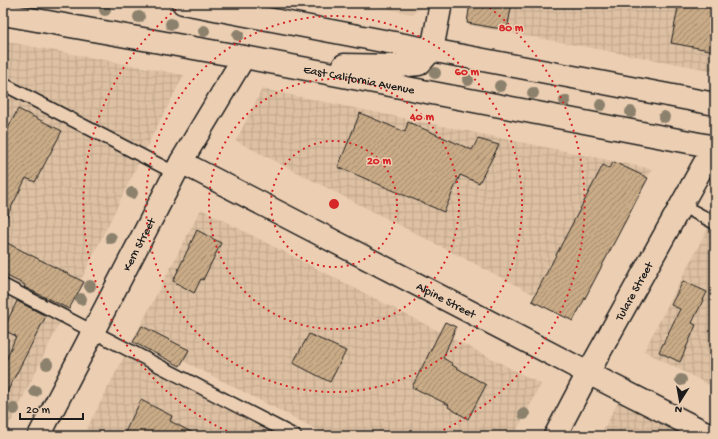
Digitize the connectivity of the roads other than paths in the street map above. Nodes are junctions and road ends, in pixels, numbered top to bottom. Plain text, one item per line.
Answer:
1 (183, 3) edge
2 (441, 3) edge
3 (3, 14) edge
4 (432, 50) junction
5 (244, 57) junction
6 (283, 64) junction
7 (5, 85) dead end
8 (715, 104) edge
9 (715, 146) edge
10 (178, 167) junction
11 (681, 206) junction
12 (715, 223) edge
13 (3, 285) edge
14 (93, 332) junction
15 (588, 373) junction
16 (39, 436) edge
17 (295, 436) edge
18 (556, 436) edge
19 (712, 436) edge

1 - 4 main road
2 - 4 main road
3 - 5 main road, East California Avenue
4 - 6 main road
4 - 8 main road
5 - 6 main road, East California Avenue
5 - 10 main road, Kern Street
6 - 9 main road, East California Avenue
7 - 10 lane
9 - 11 main road, Tulare Street
10 - 14 main road, Kern Street
10 - 15 main road, Alpine Street
11 - 12 lane
11 - 15 main road, Tulare Street
13 - 14 lane
14 - 16 main road, Kern Street
14 - 17 lane
15 - 18 main road, Tulare Street
15 - 19 main road, Alpine Street

